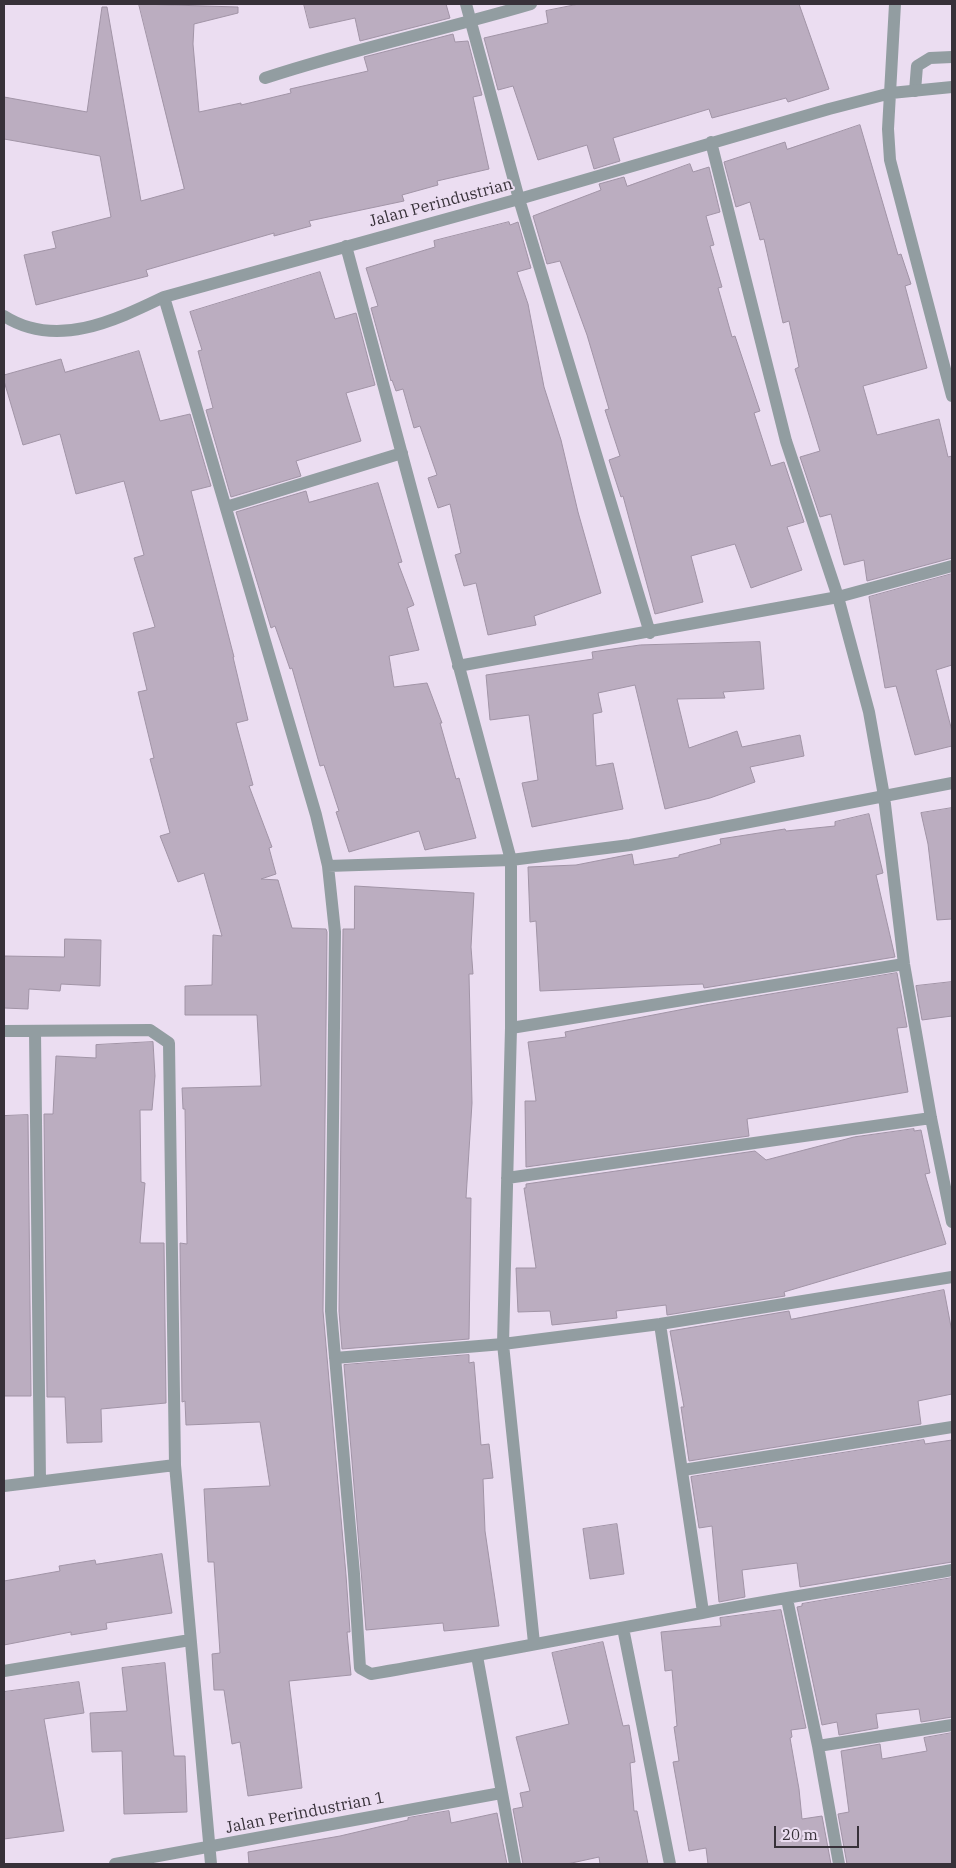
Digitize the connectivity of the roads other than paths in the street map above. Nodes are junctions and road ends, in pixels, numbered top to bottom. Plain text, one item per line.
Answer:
1 (466, 4) edge
2 (531, 4) edge
3 (895, 4) edge
4 (470, 22) junction
5 (952, 57) edge
6 (265, 78) dead end
7 (952, 87) edge
8 (915, 91) junction
9 (891, 93) junction
10 (711, 142) junction
11 (519, 199) junction
12 (346, 246) junction
13 (164, 297) junction
14 (4, 316) edge
15 (952, 396) edge
16 (402, 453) junction
17 (226, 506) junction
18 (952, 566) edge
19 (838, 597) junction
20 (650, 633) junction
21 (458, 666) junction
22 (952, 783) edge
23 (884, 796) junction
24 (511, 860) junction
25 (328, 866) junction
26 (904, 964) junction
27 (511, 1028) junction
28 (4, 1031) edge
29 (35, 1031) junction
30 (931, 1118) junction
31 (507, 1178) junction
32 (952, 1222) edge
33 (952, 1277) edge
34 (660, 1324) junction
35 (503, 1344) junction
36 (335, 1358) junction
37 (952, 1427) edge
38 (175, 1465) junction
39 (683, 1470) junction
40 (40, 1481) junction
41 (4, 1486) edge
42 (952, 1570) edge
43 (787, 1599) junction
44 (703, 1612) junction
45 (623, 1628) junction
46 (190, 1640) junction
47 (534, 1643) junction
48 (477, 1656) junction
49 (4, 1671) edge
50 (952, 1725) edge
51 (818, 1746) junction
52 (501, 1793) junction
53 (208, 1847) junction
54 (114, 1864) edge
55 (211, 1864) edge
56 (514, 1864) edge
57 (670, 1864) edge
58 (840, 1864) edge

1 - 4 street
2 - 4 street
3 - 9 street
4 - 6 street
4 - 11 street
5 - 8 street
7 - 8 street, Jalan Perindustrian
8 - 9 street, Jalan Perindustrian
9 - 10 street, Jalan Perindustrian
9 - 15 street
10 - 11 street, Jalan Perindustrian
10 - 19 street
11 - 12 street, Jalan Perindustrian
11 - 20 street
12 - 13 street, Jalan Perindustrian
12 - 16 street
13 - 14 street, Jalan Perindustrian
13 - 17 street
16 - 17 street
16 - 21 street
17 - 25 street
18 - 19 street
19 - 20 street
19 - 23 street
20 - 21 street
21 - 24 street
22 - 23 street
23 - 24 street
23 - 26 street
24 - 25 street
24 - 27 street
25 - 36 street
26 - 27 street
26 - 30 street
27 - 31 street
28 - 29 street
29 - 38 street
29 - 40 street
30 - 31 street
30 - 32 street
31 - 35 street
33 - 34 street
34 - 35 street
34 - 39 street
35 - 36 street
35 - 47 street
36 - 48 street
37 - 39 street
38 - 40 street
38 - 46 street
39 - 44 street
40 - 41 street
42 - 43 street
43 - 44 street
43 - 51 street
44 - 45 street
45 - 47 street
45 - 57 street
46 - 49 street
46 - 53 street
47 - 48 street
48 - 52 street
50 - 51 street
51 - 58 street
52 - 53 street, Jalan Perindustrian 1
52 - 56 street
53 - 54 street, Jalan Perindustrian 1
53 - 55 street

